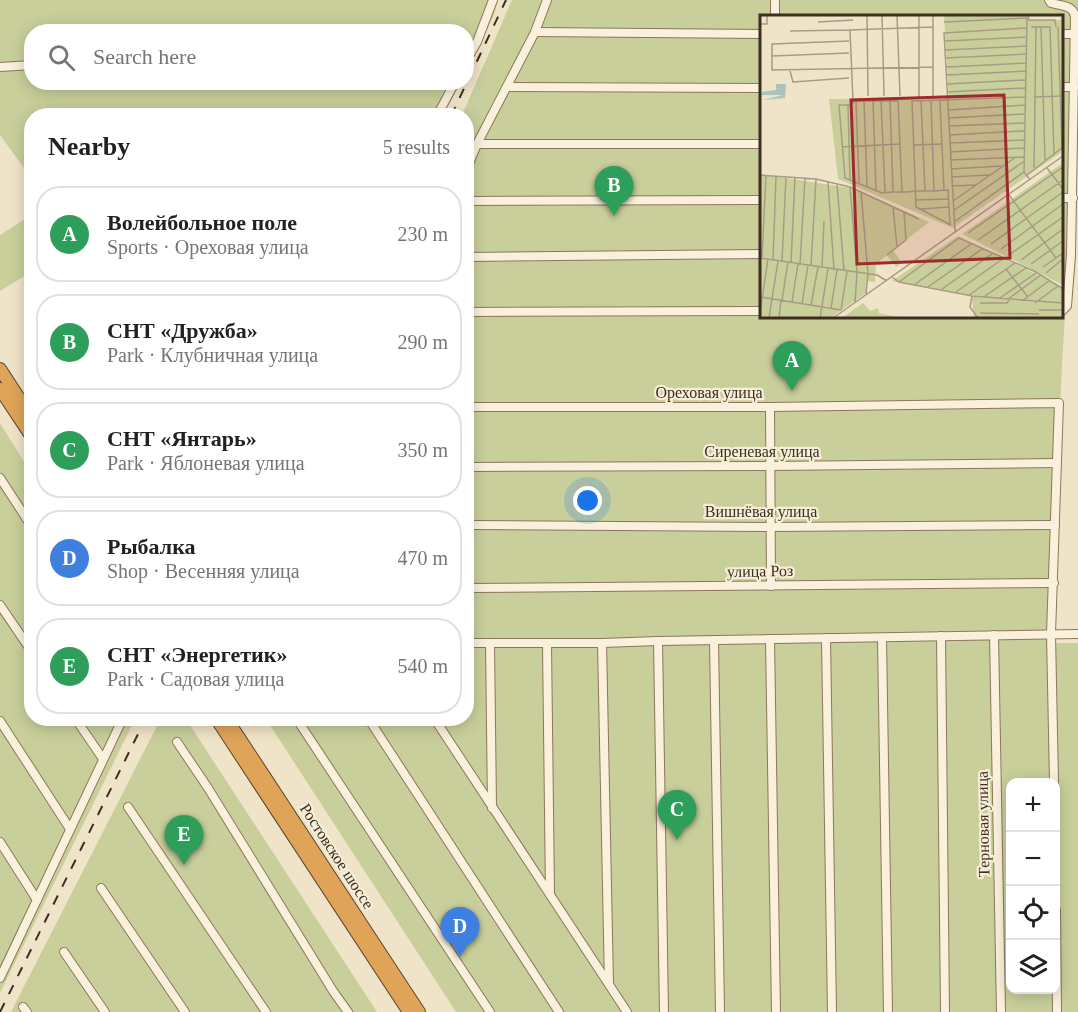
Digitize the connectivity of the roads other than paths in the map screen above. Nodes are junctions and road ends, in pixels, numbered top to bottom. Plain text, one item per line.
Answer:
1 (493, 0) edge
2 (547, 0) edge
3 (1049, 0) edge
4 (1076, 10) edge
5 (535, 32) junction
6 (760, 34) edge
7 (1063, 34) edge
8 (1074, 34) junction
9 (474, 42) edge
10 (477, 42) junction
11 (474, 47) edge
12 (24, 66) edge
13 (0, 67) edge
14 (507, 87) junction
15 (1063, 87) edge
16 (1074, 87) junction
17 (760, 88) edge
18 (451, 90) edge
19 (441, 108) edge
20 (477, 144) junction
21 (760, 144) edge
22 (1063, 145) edge
23 (1073, 145) junction
24 (474, 151) edge
25 (1063, 198) edge
26 (1072, 198) junction
27 (760, 200) edge
28 (474, 201) edge
29 (760, 254) edge
30 (1066, 255) edge
31 (474, 257) edge
32 (760, 311) edge
33 (1063, 311) edge
34 (474, 312) edge
35 (0, 369) edge
36 (0, 389) edge
37 (24, 406) edge
38 (474, 407) edge
39 (770, 407) junction
40 (24, 425) edge
41 (1057, 463) junction
42 (771, 466) junction
43 (474, 467) edge
44 (0, 478) edge
45 (24, 515) edge
46 (474, 525) edge
47 (1055, 525) junction
48 (771, 526) junction
49 (1054, 583) junction
50 (771, 586) junction
51 (474, 588) edge
52 (0, 605) edge
53 (1051, 634) junction
54 (1078, 634) edge
55 (994, 635) junction
56 (941, 636) junction
57 (826, 638) junction
58 (882, 638) junction
59 (770, 639) junction
60 (24, 640) edge
61 (658, 640) junction
62 (714, 640) junction
63 (474, 643) edge
64 (490, 643) junction
65 (602, 643) junction
66 (547, 644) junction
67 (0, 721) edge
68 (80, 726) edge
69 (119, 726) edge
70 (221, 726) edge
71 (231, 726) edge
72 (301, 726) edge
73 (373, 726) edge
74 (439, 726) edge
75 (177, 742) dead end
76 (103, 759) junction
77 (1054, 778) edge
78 (128, 807) dead end
79 (492, 808) junction
80 (70, 829) junction
81 (0, 842) edge
82 (101, 888) dead end
83 (550, 894) junction
84 (37, 900) junction
85 (1056, 940) edge
86 (64, 952) dead end
87 (1, 973) edge
88 (609, 985) junction
89 (105, 1012) edge
90 (185, 1012) edge
91 (266, 1012) edge
92 (348, 1012) edge
93 (409, 1012) edge
94 (419, 1012) edge
95 (490, 1012) edge
96 (559, 1012) edge
97 (627, 1012) edge
98 (664, 1012) edge
99 (720, 1012) edge
100 (776, 1012) edge
101 (832, 1012) edge
102 (888, 1012) edge
103 (945, 1012) edge
104 (1001, 1012) edge
105 (1057, 1012) edge

1 - 10 street
2 - 5 street
3 - 4 street
4 - 8 street
5 - 6 street
5 - 14 street
7 - 8 street
8 - 16 street
9 - 10 street
10 - 11 street
12 - 13 street
14 - 17 street
14 - 20 street
15 - 16 street
16 - 23 street
18 - 19 street
20 - 21 street
20 - 24 street
22 - 23 street
23 - 26 street
25 - 26 street
26 - 30 street
27 - 28 street
29 - 31 street
30 - 33 street
32 - 34 street
35 - 37 highway
36 - 40 highway
38 - 39 street, Ореховая улица
39 - 41 street, Ореховая улица
39 - 42 street
41 - 42 street, Сиреневая улица
41 - 47 street
42 - 43 street, Сиреневая улица
42 - 48 street
44 - 45 street
46 - 48 street, Вишнёвая улица
47 - 48 street, Вишнёвая улица
47 - 49 street
48 - 50 street
49 - 50 street, улица Роз
49 - 53 street
50 - 51 street, улица Роз
52 - 60 street
53 - 54 street
53 - 55 street
53 - 77 street
55 - 56 street
55 - 104 street, Терновая улица
56 - 58 street
56 - 103 street
57 - 58 street
57 - 59 street
57 - 101 street
58 - 102 street
59 - 62 street
59 - 100 street
61 - 62 street
61 - 65 street
61 - 98 street
62 - 99 street
63 - 64 street
64 - 66 street
64 - 79 street
65 - 66 street
65 - 88 street
66 - 83 street
67 - 80 street
68 - 76 street
69 - 76 street
70 - 93 highway, Ростовское шоссе
71 - 94 highway, Ростовское шоссе
72 - 95 street
73 - 96 street
74 - 79 street
75 - 92 street
76 - 80 street
78 - 91 street
79 - 83 street
80 - 84 street
81 - 84 street
82 - 90 street
83 - 88 street
84 - 87 street
85 - 105 street
86 - 89 street
88 - 97 street

